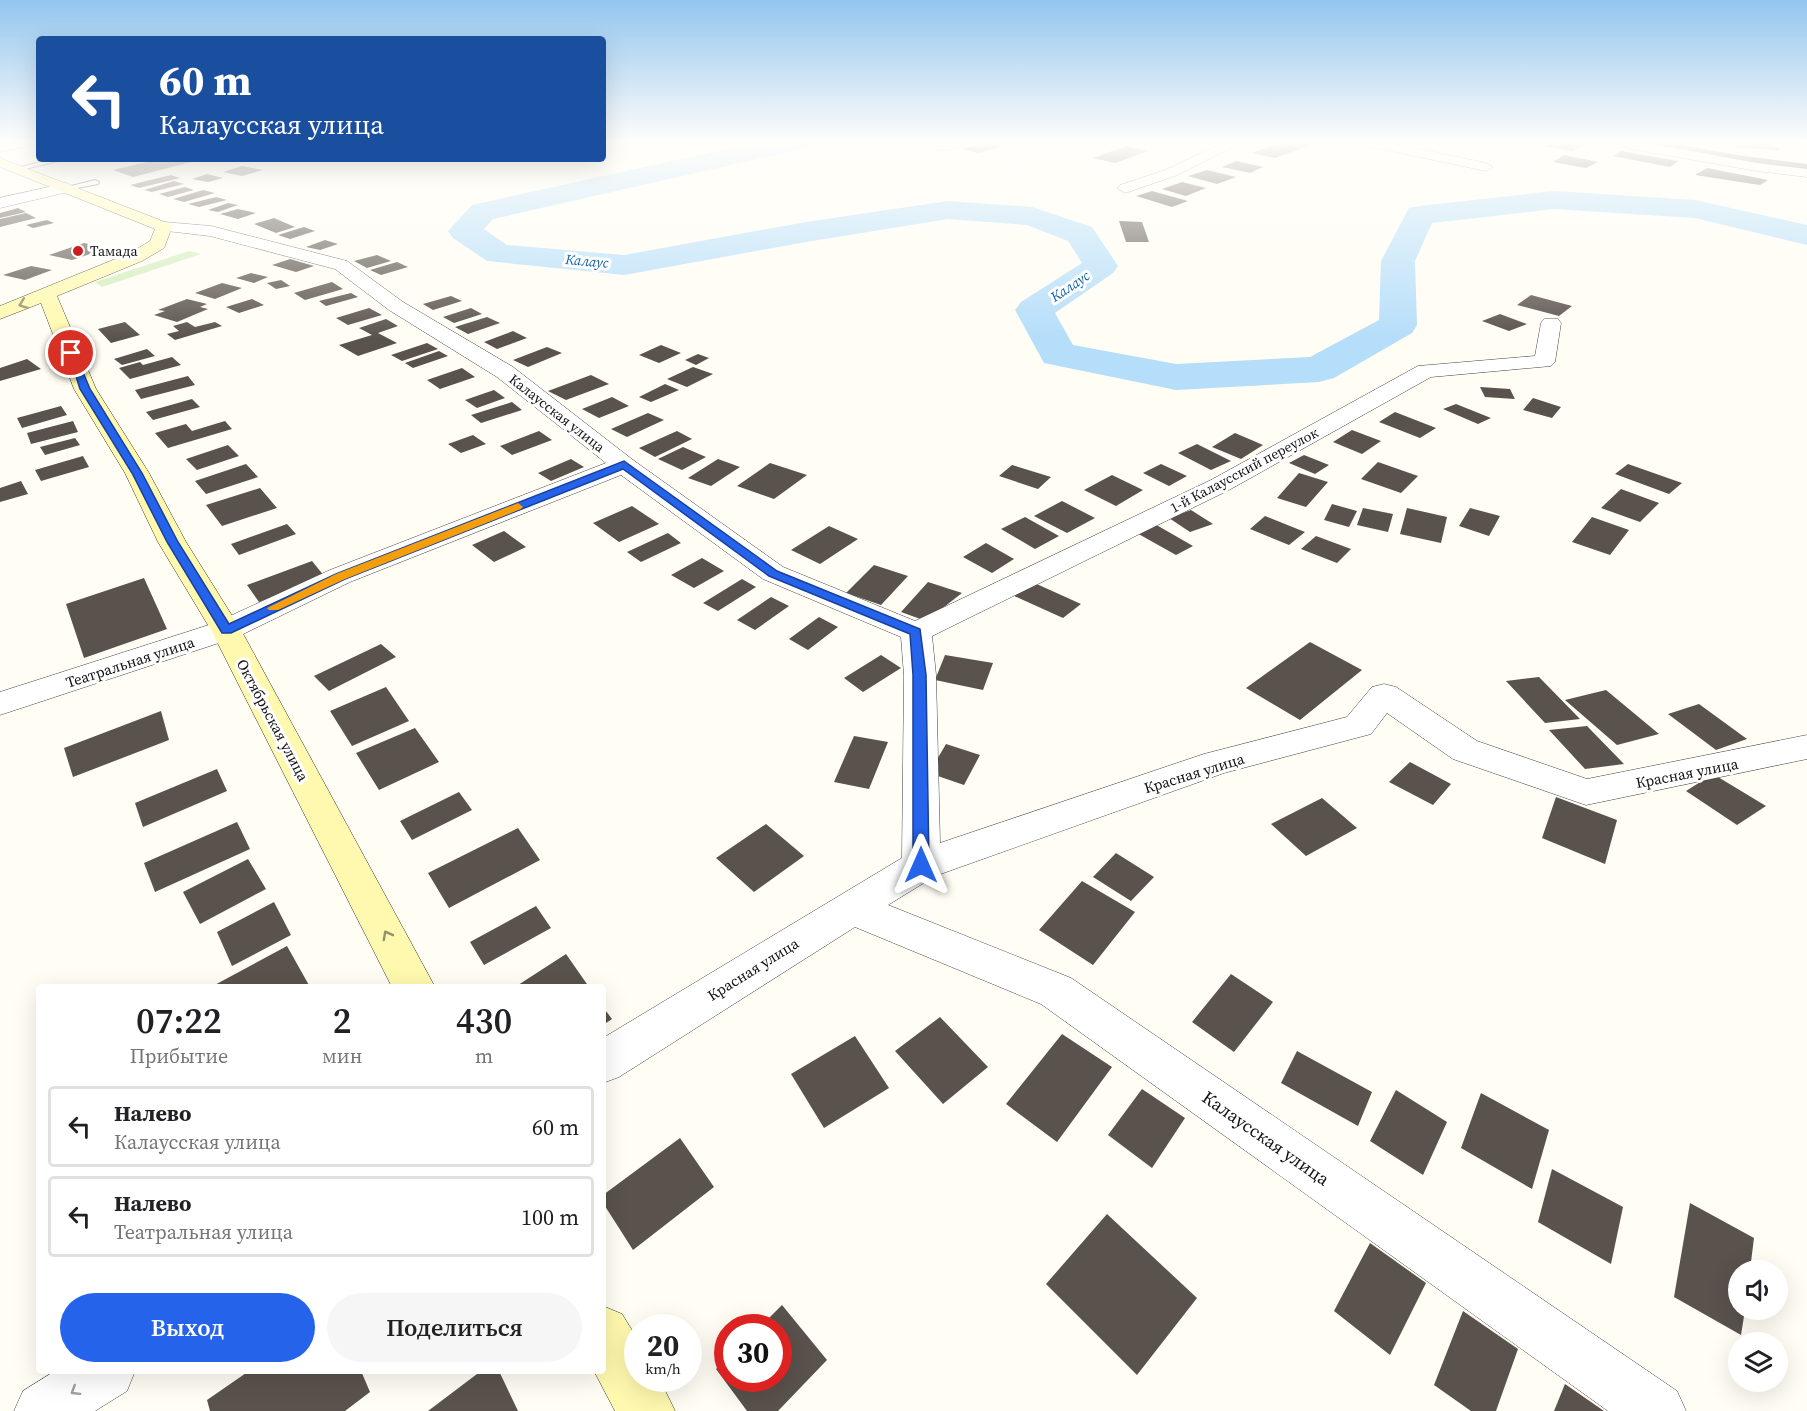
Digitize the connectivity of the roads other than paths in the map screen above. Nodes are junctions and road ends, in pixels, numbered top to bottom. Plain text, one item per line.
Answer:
1 (114, 207) edge
2 (164, 227) junction
3 (46, 295) junction
4 (0, 313) edge
5 (1551, 323) dead end
6 (624, 465) junction
7 (226, 630) junction
8 (916, 632) junction
9 (0, 704) edge
10 (1807, 747) edge
11 (921, 865) junction
12 (852, 908) junction
13 (412, 984) edge
14 (606, 1060) edge
15 (606, 1338) edge
16 (102, 1374) edge
17 (43, 1411) edge
18 (646, 1411) edge
19 (1657, 1411) edge

1 - 2 main road, Калаусская улица
2 - 3 main road
2 - 6 street, Калаусская улица
3 -> 4 main road
3 - 7 main road, Октябрьская улица
5 - 8 street, 1-й Калаусский переулок
6 - 7 street, Театральная улица
6 - 8 street, Калаусская улица
7 - 9 street, Театральная улица
13 -> 7 main road, Октябрьская улица
8 - 11 street
10 - 11 street, Красная улица
11 - 12 street, Красная улица
12 - 14 street, Красная улица
12 - 19 street, Калаусская улица
15 - 18 main road
16 -> 17 street

